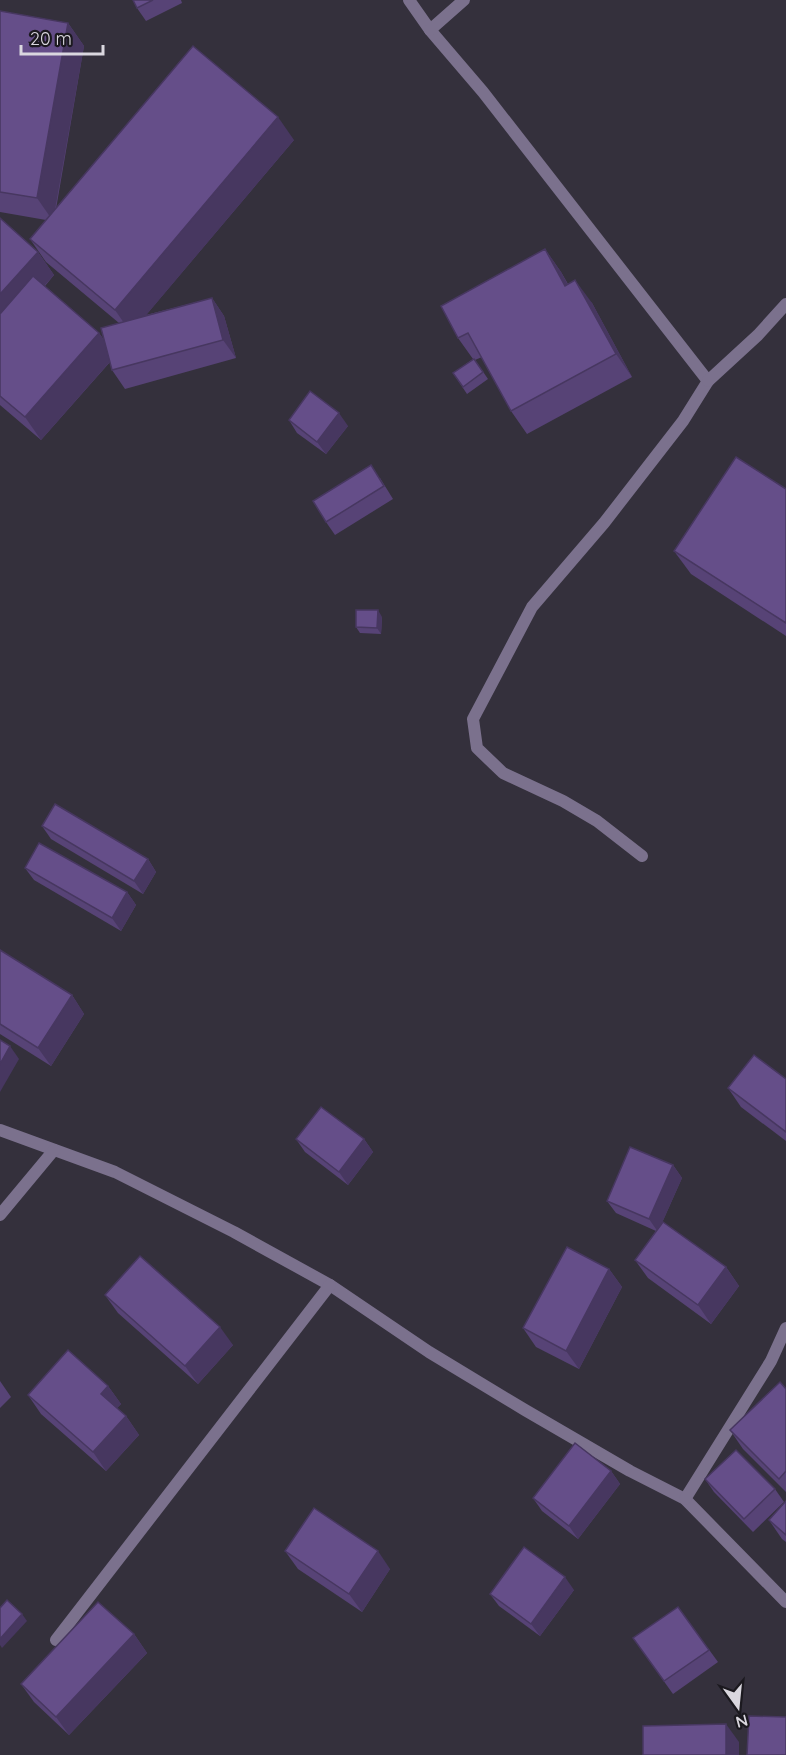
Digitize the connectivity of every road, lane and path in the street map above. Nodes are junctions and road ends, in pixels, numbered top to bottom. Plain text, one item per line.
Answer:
1 (409, 0) edge
2 (464, 0) edge
3 (430, 30) junction
4 (786, 303) edge
5 (708, 381) junction
6 (642, 856) dead end
7 (0, 1130) edge
8 (54, 1150) junction
9 (0, 1215) edge
10 (330, 1285) junction
11 (786, 1328) edge
12 (685, 1499) junction
13 (786, 1602) edge
14 (56, 1640) dead end

1 - 3 street
2 - 3 street
3 - 5 street
4 - 5 street
5 - 6 street
7 - 8 street
8 - 9 street
8 - 10 street
10 - 12 street
10 - 14 street
11 - 12 street
12 - 13 street

